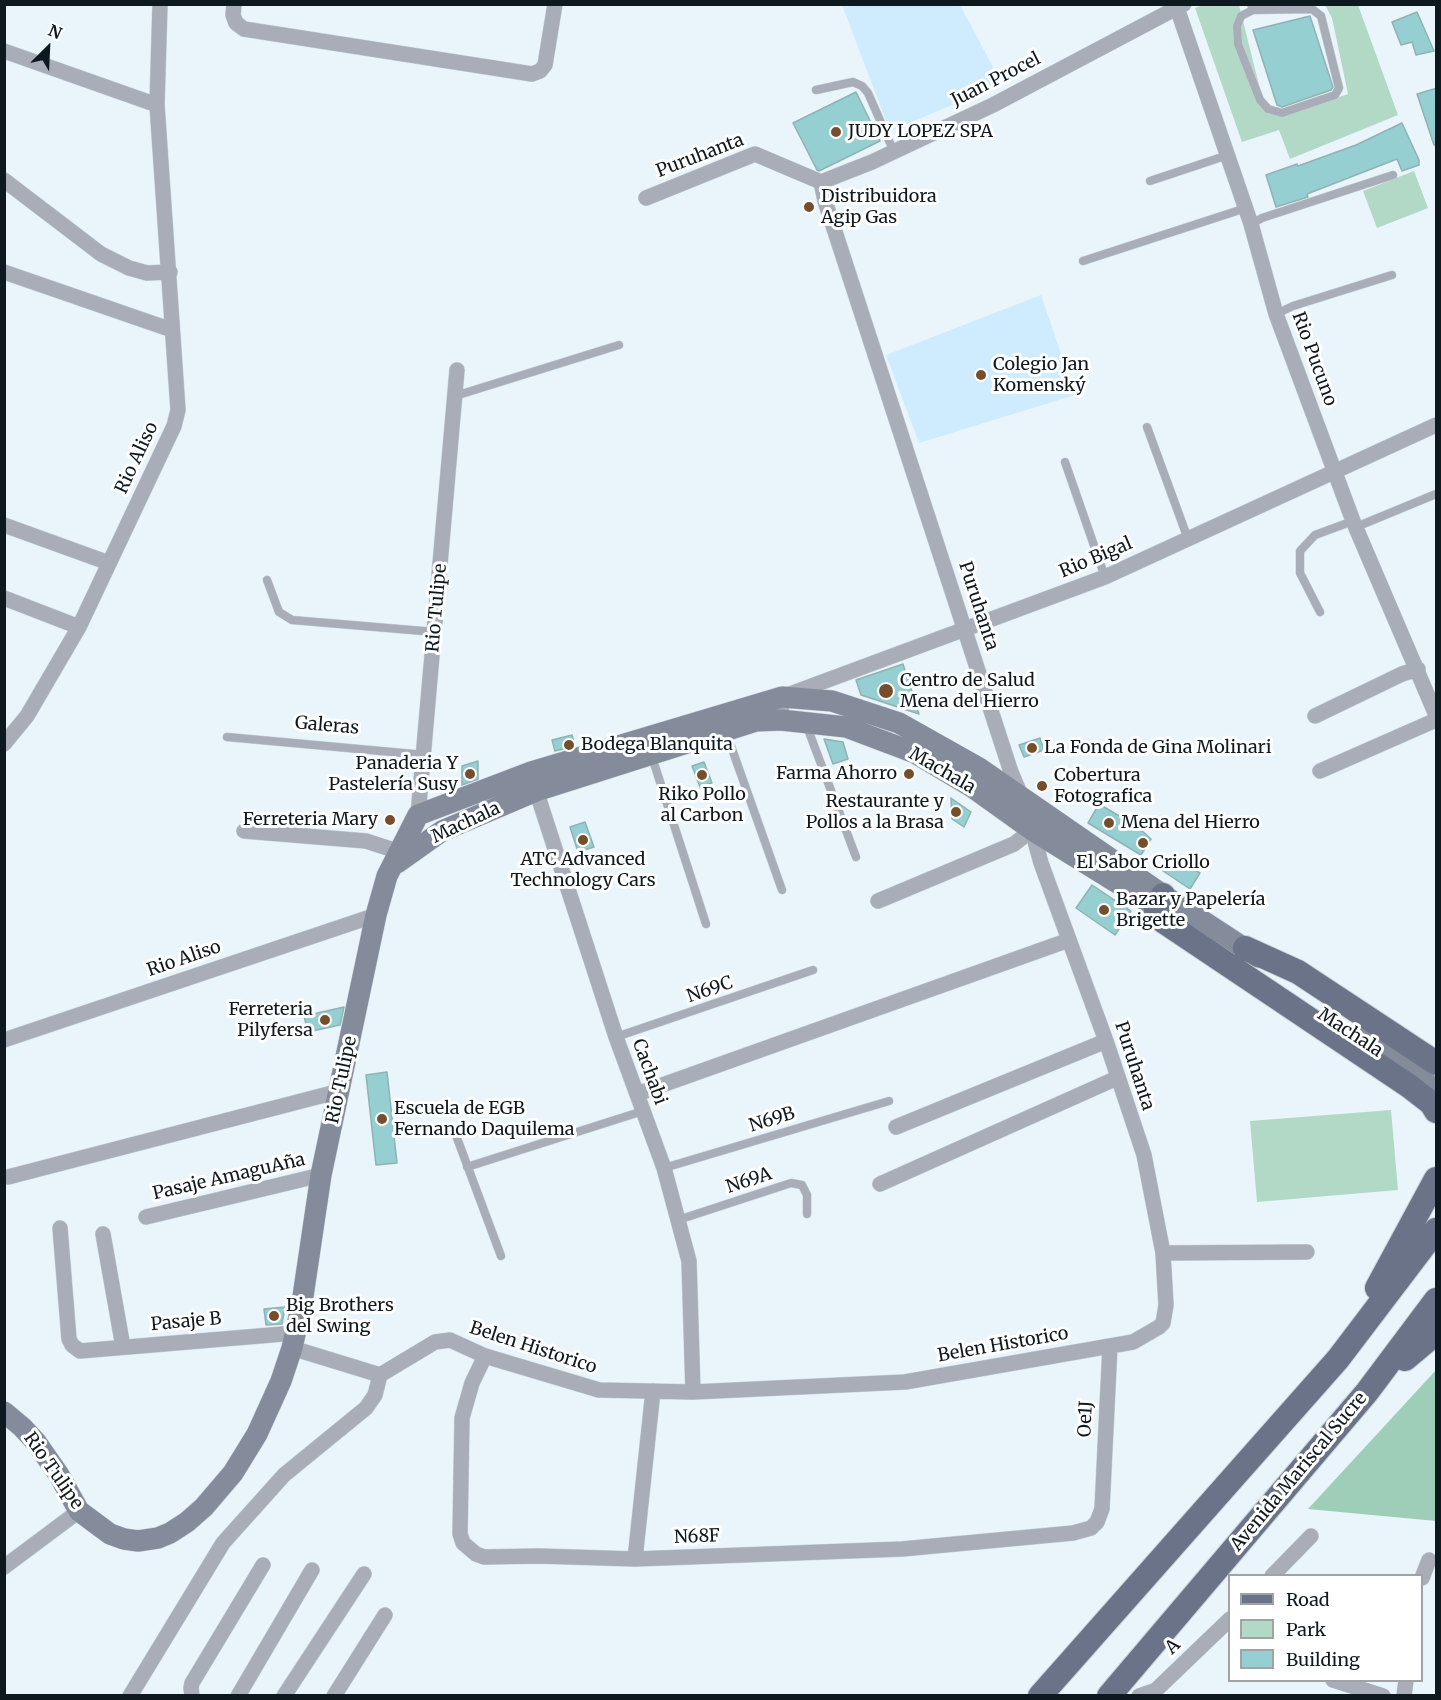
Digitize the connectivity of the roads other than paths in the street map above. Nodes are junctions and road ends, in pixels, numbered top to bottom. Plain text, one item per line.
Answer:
1 (159, 4) edge
2 (234, 4) edge
3 (555, 4) edge
4 (1179, 6) edge
5 (1252, 7) edge
6 (4, 51) edge
7 (816, 90) dead end
8 (157, 105) junction
9 (894, 152) junction
10 (1227, 155) junction
11 (1392, 175) dead end
12 (4, 180) edge
13 (1150, 181) dead end
14 (821, 182) junction
15 (646, 198) dead end
16 (1246, 208) junction
17 (1251, 224) junction
18 (1083, 261) dead end
19 (4, 272) edge
20 (170, 272) junction
21 (1392, 275) dead end
22 (1276, 314) junction
23 (172, 330) junction
24 (619, 345) dead end
25 (457, 370) dead end
26 (455, 396) junction
27 (1437, 425) edge
28 (1147, 427) dead end
29 (1065, 462) dead end
30 (1335, 473) junction
31 (1437, 494) edge
32 (1355, 524) junction
33 (4, 525) edge
34 (1188, 539) junction
35 (109, 563) junction
36 (1105, 577) junction
37 (267, 580) dead end
38 (4, 598) edge
39 (1320, 612) dead end
40 (80, 627) junction
41 (966, 630) junction
42 (435, 632) junction
43 (1418, 669) junction
44 (782, 697) junction
45 (1435, 706) edge
46 (1315, 716) dead end
47 (781, 720) junction
48 (1437, 720) edge
49 (806, 722) junction
50 (726, 731) junction
51 (227, 737) dead end
52 (4, 744) edge
53 (651, 754) junction
54 (425, 755) junction
55 (1320, 771) dead end
56 (533, 782) junction
57 (1022, 796) junction
58 (418, 815) junction
59 (1032, 830) junction
60 (244, 831) dead end
61 (856, 857) dead end
62 (397, 859) junction
63 (782, 890) dead end
64 (878, 901) dead end
65 (1160, 901) junction
66 (376, 915) junction
67 (706, 924) dead end
68 (1069, 940) junction
69 (1245, 948) joint
70 (813, 970) dead end
71 (616, 1037) junction
72 (4, 1040) edge
73 (1106, 1041) junction
74 (1117, 1078) junction
75 (1435, 1078) edge
76 (340, 1091) junction
77 (637, 1094) junction
78 (889, 1101) dead end
79 (643, 1111) junction
80 (1437, 1111) edge
81 (896, 1127) dead end
82 (454, 1130) dead end
83 (467, 1167) junction
84 (664, 1168) junction
85 (321, 1175) junction
86 (8, 1177) dead end
87 (1437, 1179) edge
88 (880, 1184) dead end
89 (807, 1214) dead end
90 (146, 1217) dead end
91 (678, 1220) junction
92 (60, 1228) dead end
93 (1437, 1230) edge
94 (103, 1234) dead end
95 (1307, 1252) dead end
96 (1163, 1253) junction
97 (501, 1256) dead end
98 (1437, 1300) edge
99 (1159, 1327) joint
100 (1437, 1333) edge
101 (293, 1340) junction
102 (1110, 1346) junction
103 (123, 1347) junction
104 (484, 1356) junction
105 (1338, 1359) junction
106 (380, 1375) junction
107 (653, 1391) junction
108 (693, 1392) junction
109 (1367, 1392) junction
110 (4, 1412) edge
111 (1102, 1494) joint
112 (79, 1511) junction
113 (1311, 1536) dead end
114 (635, 1559) junction
115 (1429, 1560) dead end
116 (262, 1565) dead end
117 (4, 1567) edge
118 (312, 1569) dead end
119 (364, 1574) dead end
120 (1273, 1574) edge
121 (1423, 1575) edge
122 (385, 1615) dead end
123 (1228, 1621) edge
124 (1340, 1682) edge
125 (130, 1695) edge
126 (192, 1695) edge
127 (238, 1695) edge
128 (284, 1695) edge
129 (334, 1695) edge
130 (1040, 1695) edge
131 (1109, 1695) edge
132 (1139, 1695) edge
133 (1383, 1695) edge

1 - 8 street, Rio Aliso
2 - 3 street
4 - 9 street, Juan Procel
4 - 10 street, Rio Pucuno
5 - 5 lane
6 - 8 street
7 - 9 lane
8 - 20 street, Rio Aliso
9 - 14 street, Juan Procel
10 - 13 lane
10 - 16 street, Rio Pucuno
11 - 17 lane
12 - 20 street
14 - 15 street, Puruhanta
14 - 41 street, Puruhanta
16 - 17 street, Rio Pucuno
16 - 18 lane
17 - 22 street, Rio Pucuno
19 - 23 street
20 - 23 street, Rio Aliso
21 - 22 lane
22 - 30 street, Rio Pucuno
23 - 35 street, Rio Aliso
24 - 26 lane
25 - 26 street, Rio Tulipe
26 - 42 street, Rio Tulipe
27 - 30 street, Rio Bigal
28 - 34 lane
29 - 36 lane
30 - 32 street, Rio Pucuno
30 - 34 street, Rio Bigal
31 - 32 lane
32 - 39 lane
32 - 43 street, Rio Pucuno
33 - 35 street
34 - 36 street, Rio Bigal
35 - 40 street, Rio Aliso
36 - 41 street, Rio Bigal
37 - 42 lane
38 - 40 street
40 - 52 street, Rio Aliso
41 - 44 street, Rio Bigal
41 - 57 street, Puruhanta
42 - 54 street, Rio Tulipe
43 - 45 street, Rio Pucuno
43 - 46 street
44 - 47 street
44 - 56 main road, Machala
44 - 57 main road, Machala
47 - 49 main road, Machala
47 - 50 main road, Machala
48 - 55 street
49 - 59 main road, Machala
49 - 61 lane
50 - 53 main road, Machala
50 - 63 lane
51 - 54 lane, Galeras
53 - 56 main road, Machala
53 - 67 lane
54 - 58 street, Rio Tulipe
56 - 58 main road, Machala
56 - 62 main road, Machala
56 - 71 street, Cachabi
57 - 59 street, Puruhanta
57 - 65 main road, Machala
58 - 62 main road, Rio Tulipe
59 - 64 street
59 - 65 main road, Machala
59 - 68 street, Puruhanta
60 - 62 street
62 - 66 main road, Rio Tulipe
65 - 69 main road, Machala
65 - 75 main road, Machala
65 - 80 main road
66 - 72 street, Rio Aliso
66 - 76 main road, Rio Tulipe
68 - 73 street, Puruhanta
68 - 77 street
69 - 75 main road
70 - 71 lane, N69C
71 - 77 street, Cachabi
73 - 74 street, Puruhanta
73 - 81 street
74 - 88 street
74 - 96 street, Puruhanta
76 - 85 main road, Rio Tulipe
76 - 86 street
77 - 79 street, Cachabi
78 - 84 lane, N69B
79 - 83 lane
79 - 84 street, Cachabi
82 - 83 lane
83 - 97 lane
84 - 91 street, Cachabi
85 - 90 street, Pasaje AmaguAña
85 - 101 main road, Rio Tulipe
87 - 105 main road
89 - 91 lane, N69A
91 - 108 street, Cachabi
92 - 103 street, Pasaje B
93 - 105 main road
94 - 103 street
95 - 96 street
96 - 99 street, Puruhanta
98 - 109 main road, Avenida Mariscal Sucre
99 - 102 street, Belen Historico
100 - 109 main road
101 - 103 street, Pasaje B
101 - 106 street
101 - 112 main road, Rio Tulipe
102 - 108 street, Belen Historico
102 - 111 street, Oe1J
104 - 106 street, Belen Historico
104 - 107 street, Belen Historico
104 - 114 street, N68F
105 - 130 main road
106 - 125 street
107 - 108 street, Belen Historico
107 - 114 street
109 - 131 main road, Avenida Mariscal Sucre
110 - 112 main road, Rio Tulipe
111 - 114 street, N68F
112 - 117 street
113 - 120 street
115 - 121 street
116 - 126 street
118 - 127 street
119 - 128 street
122 - 129 street
123 - 132 street, A
124 - 133 street

